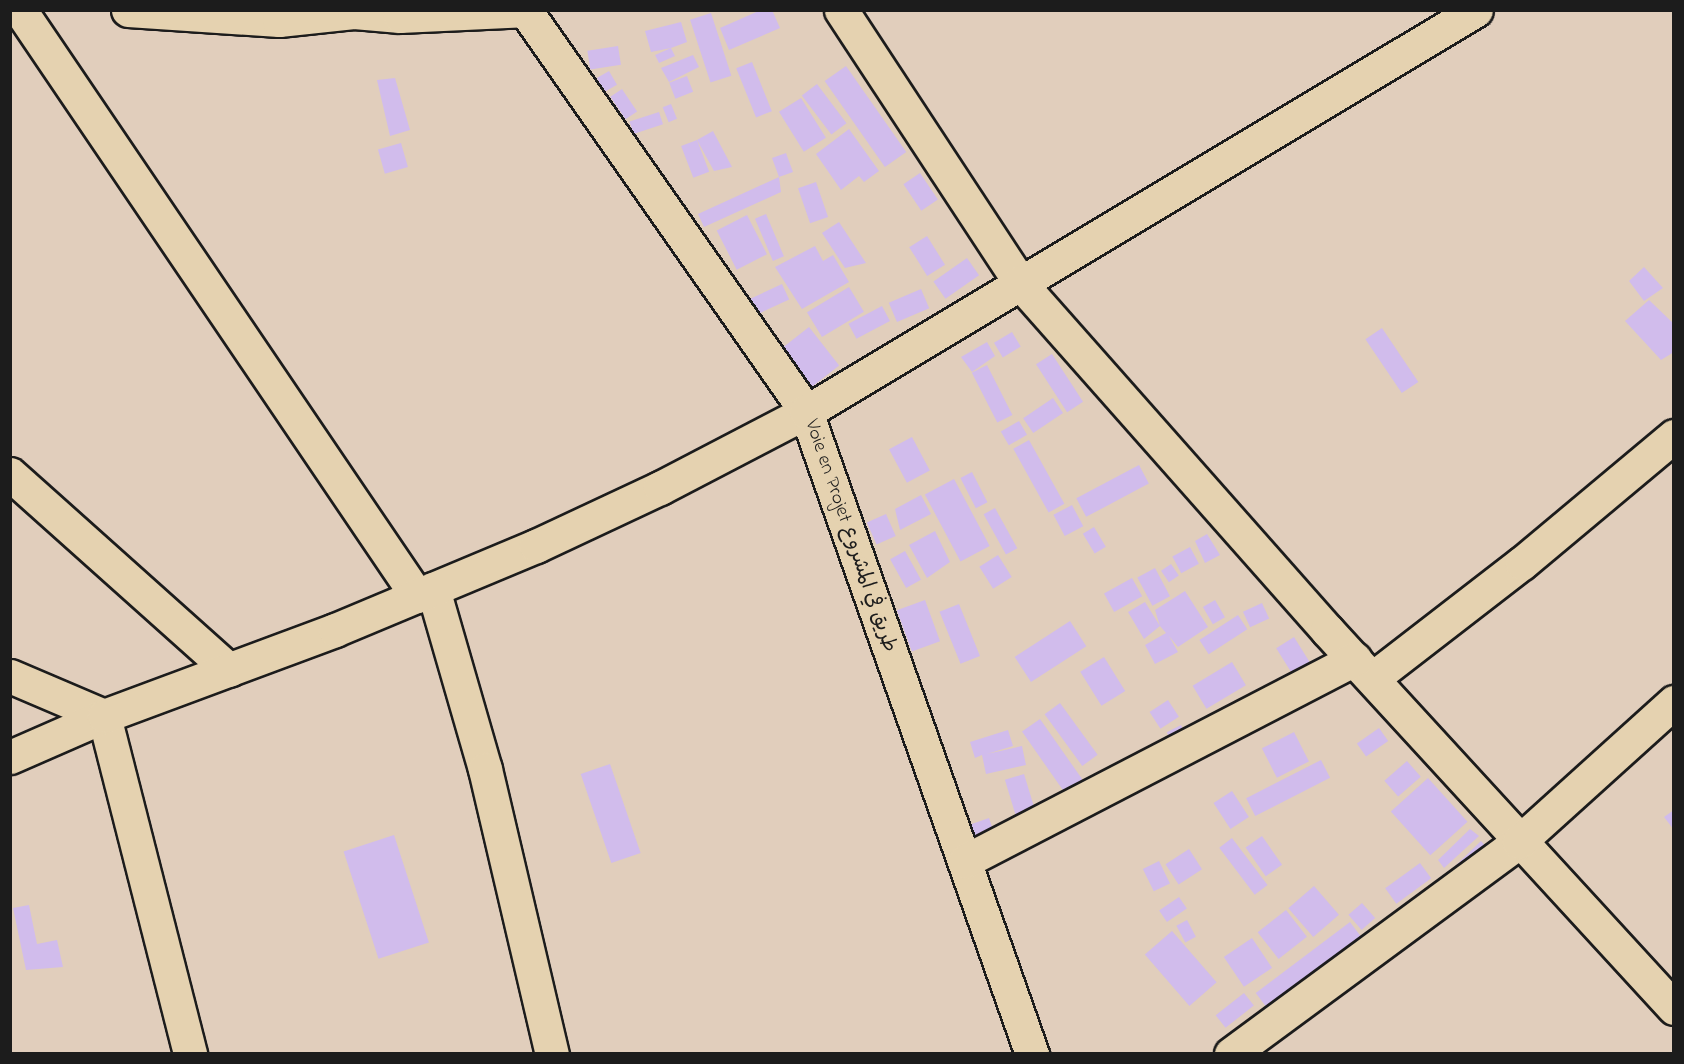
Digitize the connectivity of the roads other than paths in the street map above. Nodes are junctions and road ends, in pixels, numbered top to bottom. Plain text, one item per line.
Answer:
1 (20, 10) edge
2 (128, 10) edge
3 (841, 10) edge
4 (1476, 10) edge
5 (526, 11) edge
6 (1020, 282) junction
7 (806, 412) junction
8 (1674, 436) edge
9 (10, 474) edge
10 (425, 592) junction
11 (1364, 669) junction
12 (229, 670) junction
13 (10, 676) edge
14 (1672, 707) edge
15 (104, 716) junction
16 (10, 757) edge
17 (1520, 842) junction
18 (964, 861) junction
19 (1674, 1008) edge
20 (190, 1053) edge
21 (552, 1053) edge
22 (1032, 1053) edge
23 (1231, 1053) edge

1 - 10 street
2 - 5 street
3 - 6 street
4 - 6 street
5 - 7 street, Voie en Projet طريق في المشروع
6 - 7 street
6 - 11 street
7 - 10 street
7 - 18 street, Voie en Projet طريق في المشروع
8 - 11 street
9 - 12 street
10 - 12 street
10 - 21 street
11 - 17 street
11 - 18 street
12 - 15 street
13 - 15 street
14 - 17 street
15 - 16 street
15 - 20 street
17 - 19 street
17 - 23 street
18 - 22 street, Voie en Projet طريق في المشروع

